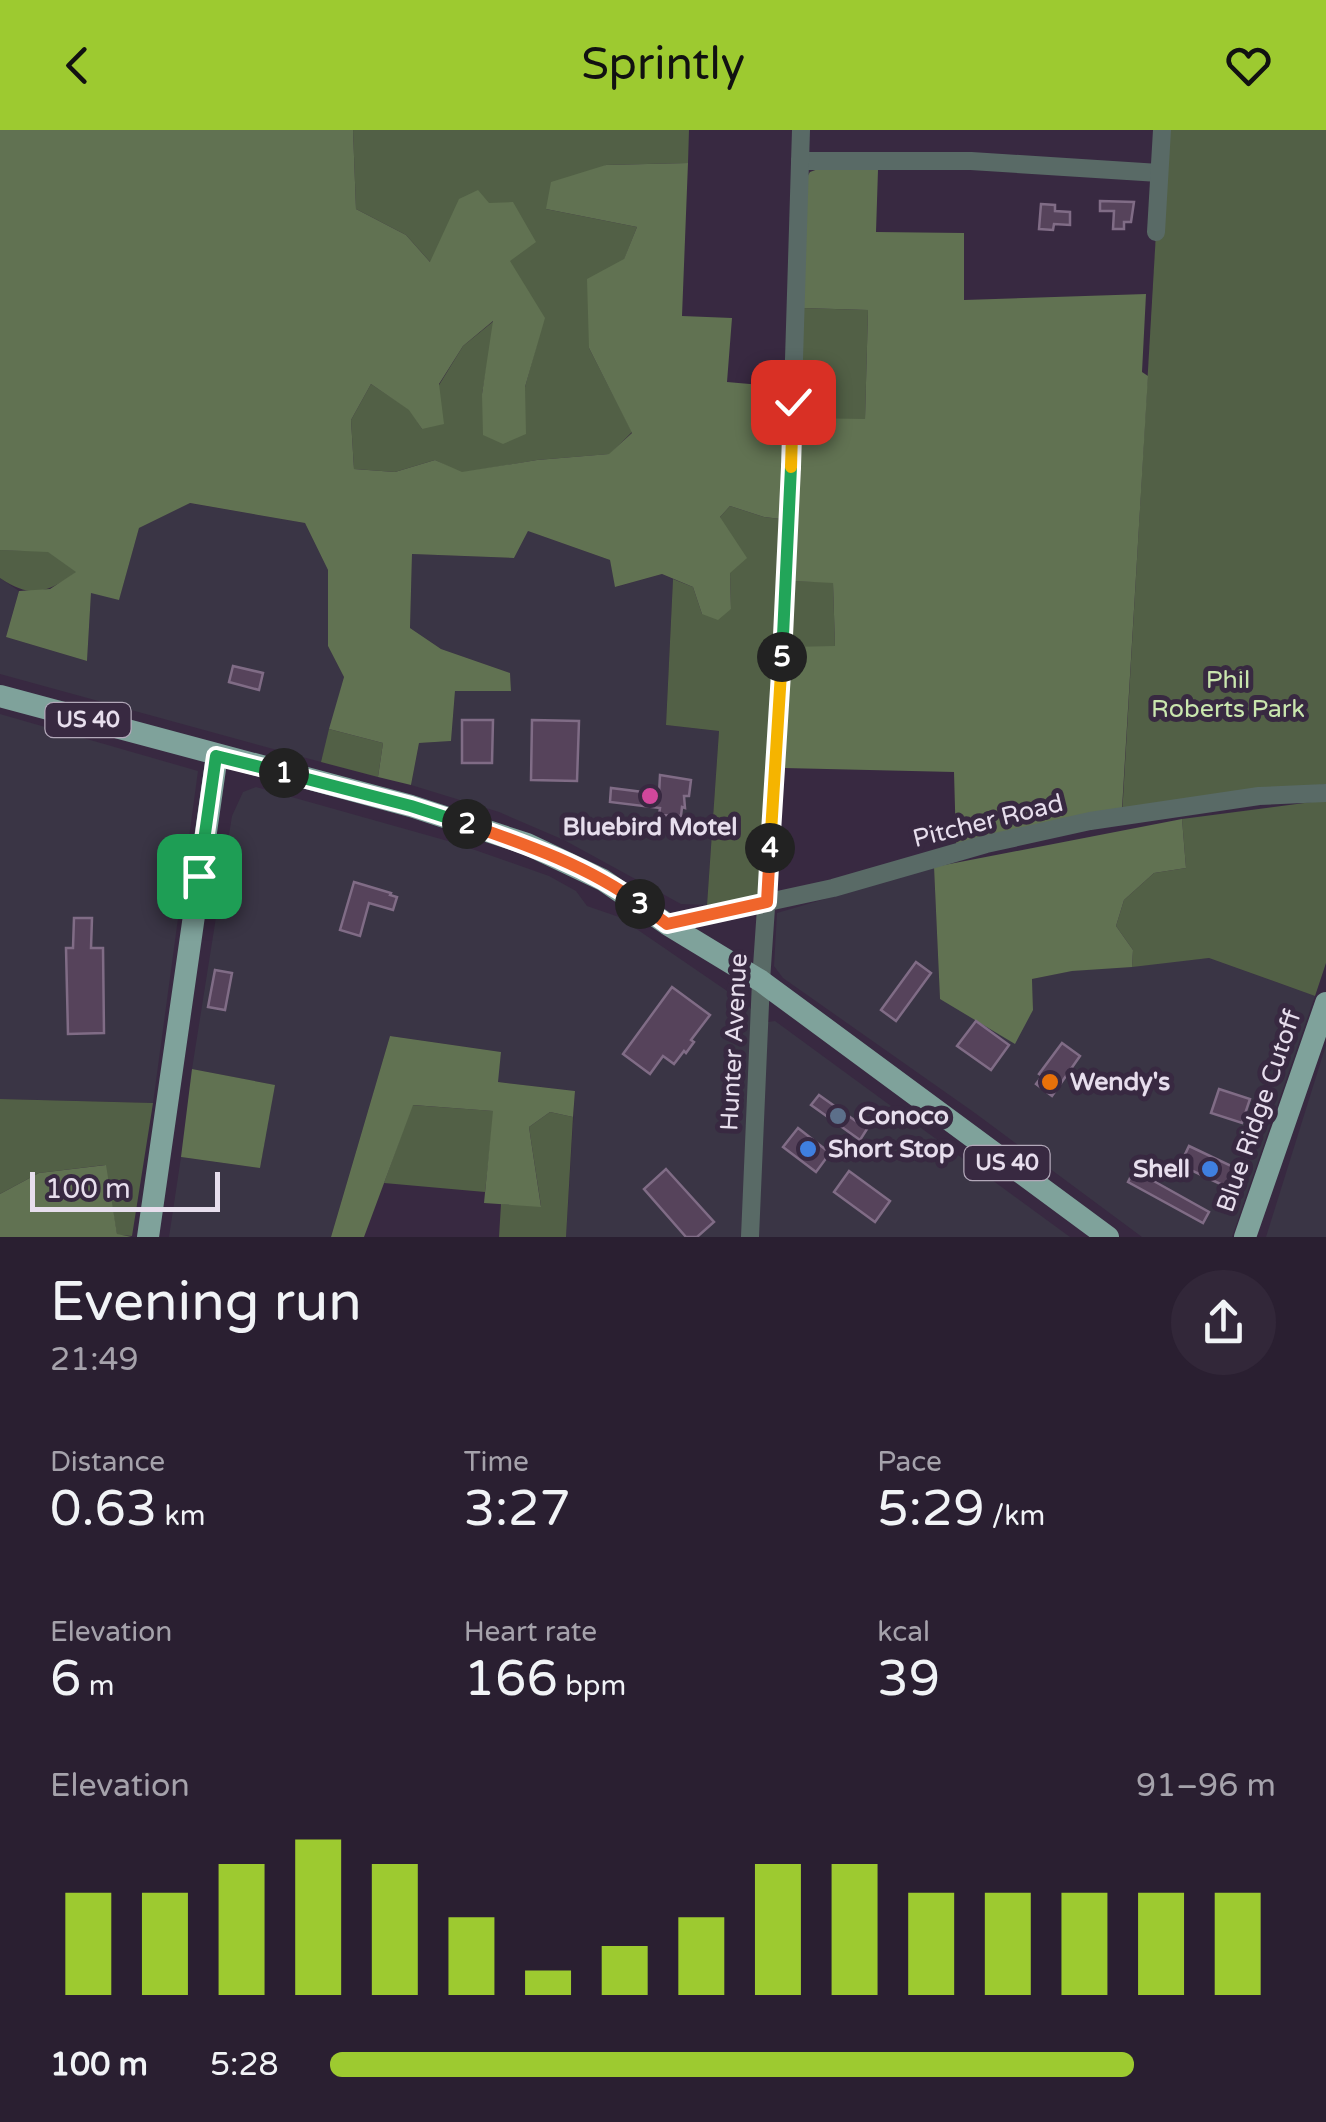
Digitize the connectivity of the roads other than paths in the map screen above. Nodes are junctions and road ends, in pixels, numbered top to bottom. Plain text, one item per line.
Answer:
1 (801, 130) edge
2 (1162, 130) edge
3 (800, 160) junction
4 (1159, 173) junction
5 (1156, 232) dead end
6 (0, 696) edge
7 (216, 756) junction
8 (1326, 792) edge
9 (767, 902) junction
10 (667, 924) junction
11 (761, 981) junction
12 (1326, 1003) edge
13 (148, 1237) edge
14 (750, 1237) edge
15 (1108, 1237) edge
16 (1245, 1237) edge

1 - 3 street, Hunter Avenue
2 - 4 street
3 - 4 street
3 - 9 street, Hunter Avenue
4 - 5 street
6 - 7 main road, US 40
7 - 10 main road, US 40
7 - 13 main road
8 - 9 street, Pitcher Road
9 - 10 street, Pitcher Road
9 - 11 street, Hunter Avenue
10 - 11 main road, US 40
11 - 14 street, Hunter Avenue
11 - 15 main road, US 40
12 - 16 main road, Blue Ridge Cutoff

